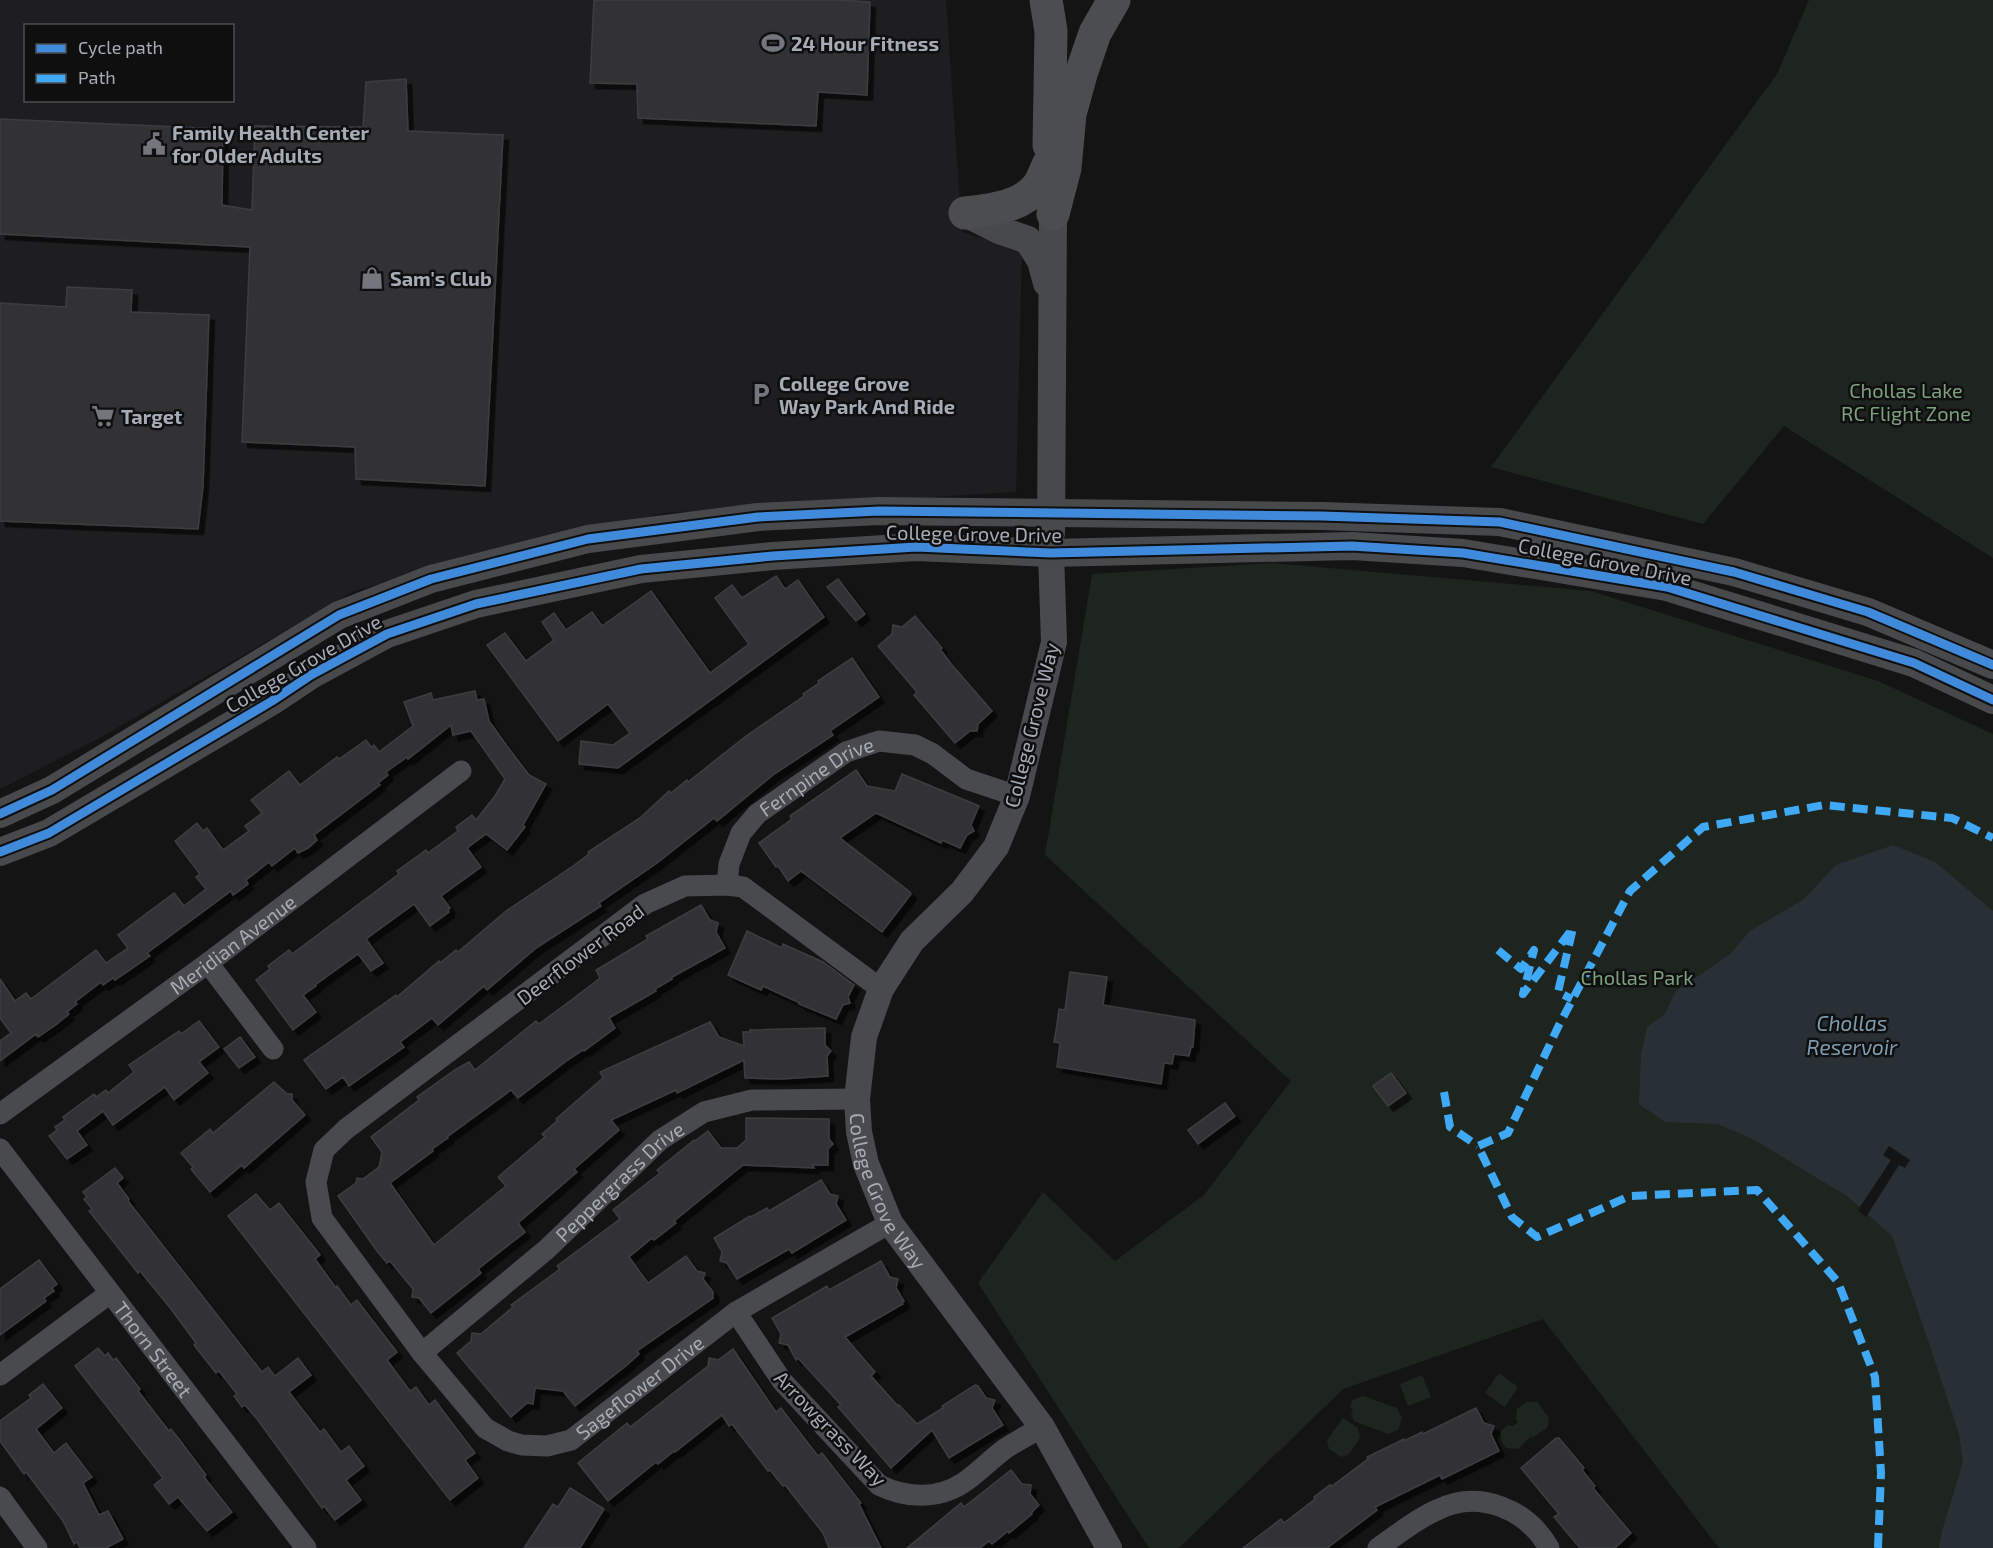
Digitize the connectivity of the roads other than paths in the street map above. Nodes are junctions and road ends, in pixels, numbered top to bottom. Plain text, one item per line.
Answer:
1 (1046, 0) edge
2 (1114, 0) edge
3 (1048, 165) junction
4 (965, 213) joint
5 (1053, 214) junction
6 (1053, 303) junction
7 (823, 514) junction
8 (1051, 514) junction
9 (685, 527) junction
10 (1051, 553) junction
11 (685, 564) junction
12 (562, 586) junction
13 (1993, 664) edge
14 (1993, 700) edge
15 (461, 771) dead end
16 (1017, 795) junction
17 (0, 814) edge
18 (0, 852) edge
19 (727, 885) junction
20 (208, 963) junction
21 (881, 989) junction
22 (273, 1049) dead end
23 (857, 1100) junction
24 (0, 1114) edge
25 (0, 1149) edge
26 (316, 1182) joint
27 (890, 1223) junction
28 (110, 1293) junction
29 (736, 1312) junction
30 (422, 1353) junction
31 (0, 1375) edge
32 (1042, 1428) junction
33 (0, 1497) edge
34 (37, 1548) edge
35 (306, 1548) edge
36 (1109, 1548) edge
37 (1378, 1548) edge
38 (1549, 1548) edge

1 - 3 highway
2 - 5 highway
3 - 4 highway
3 - 5 highway
4 - 6 main road
5 - 6 main road, College Grove Way
6 - 8 main road, College Grove Way
7 - 8 main road, College Grove Drive
7 - 9 main road, College Grove Drive
7 - 11 main road
8 - 10 main road, College Grove Way
8 - 13 main road, College Grove Drive
9 - 12 main road
9 - 17 main road, College Grove Drive
10 - 11 main road, College Grove Drive
10 - 14 main road, College Grove Drive
10 - 16 street, College Grove Way
11 - 12 main road, College Grove Drive
12 - 18 main road, College Grove Drive
15 - 20 street, Meridian Avenue
16 - 19 street, Fernpine Drive
16 - 21 street, College Grove Way
19 - 21 street, Deerflower Road
19 - 26 street, Deerflower Road
20 - 22 street
20 - 24 street, Meridian Avenue
21 - 23 street, College Grove Way
23 - 27 street, College Grove Way
23 - 30 street, Peppergrass Drive
25 - 28 street, Thorn Street
26 - 30 street, Sageflower Drive
27 - 29 street, Sageflower Drive
27 - 32 street, College Grove Way
28 - 31 street
28 - 35 street, Thorn Street
29 - 30 street, Sageflower Drive
29 - 32 street, Arrowgrass Way
32 - 36 street, College Grove Way
33 - 34 street
37 - 38 street

